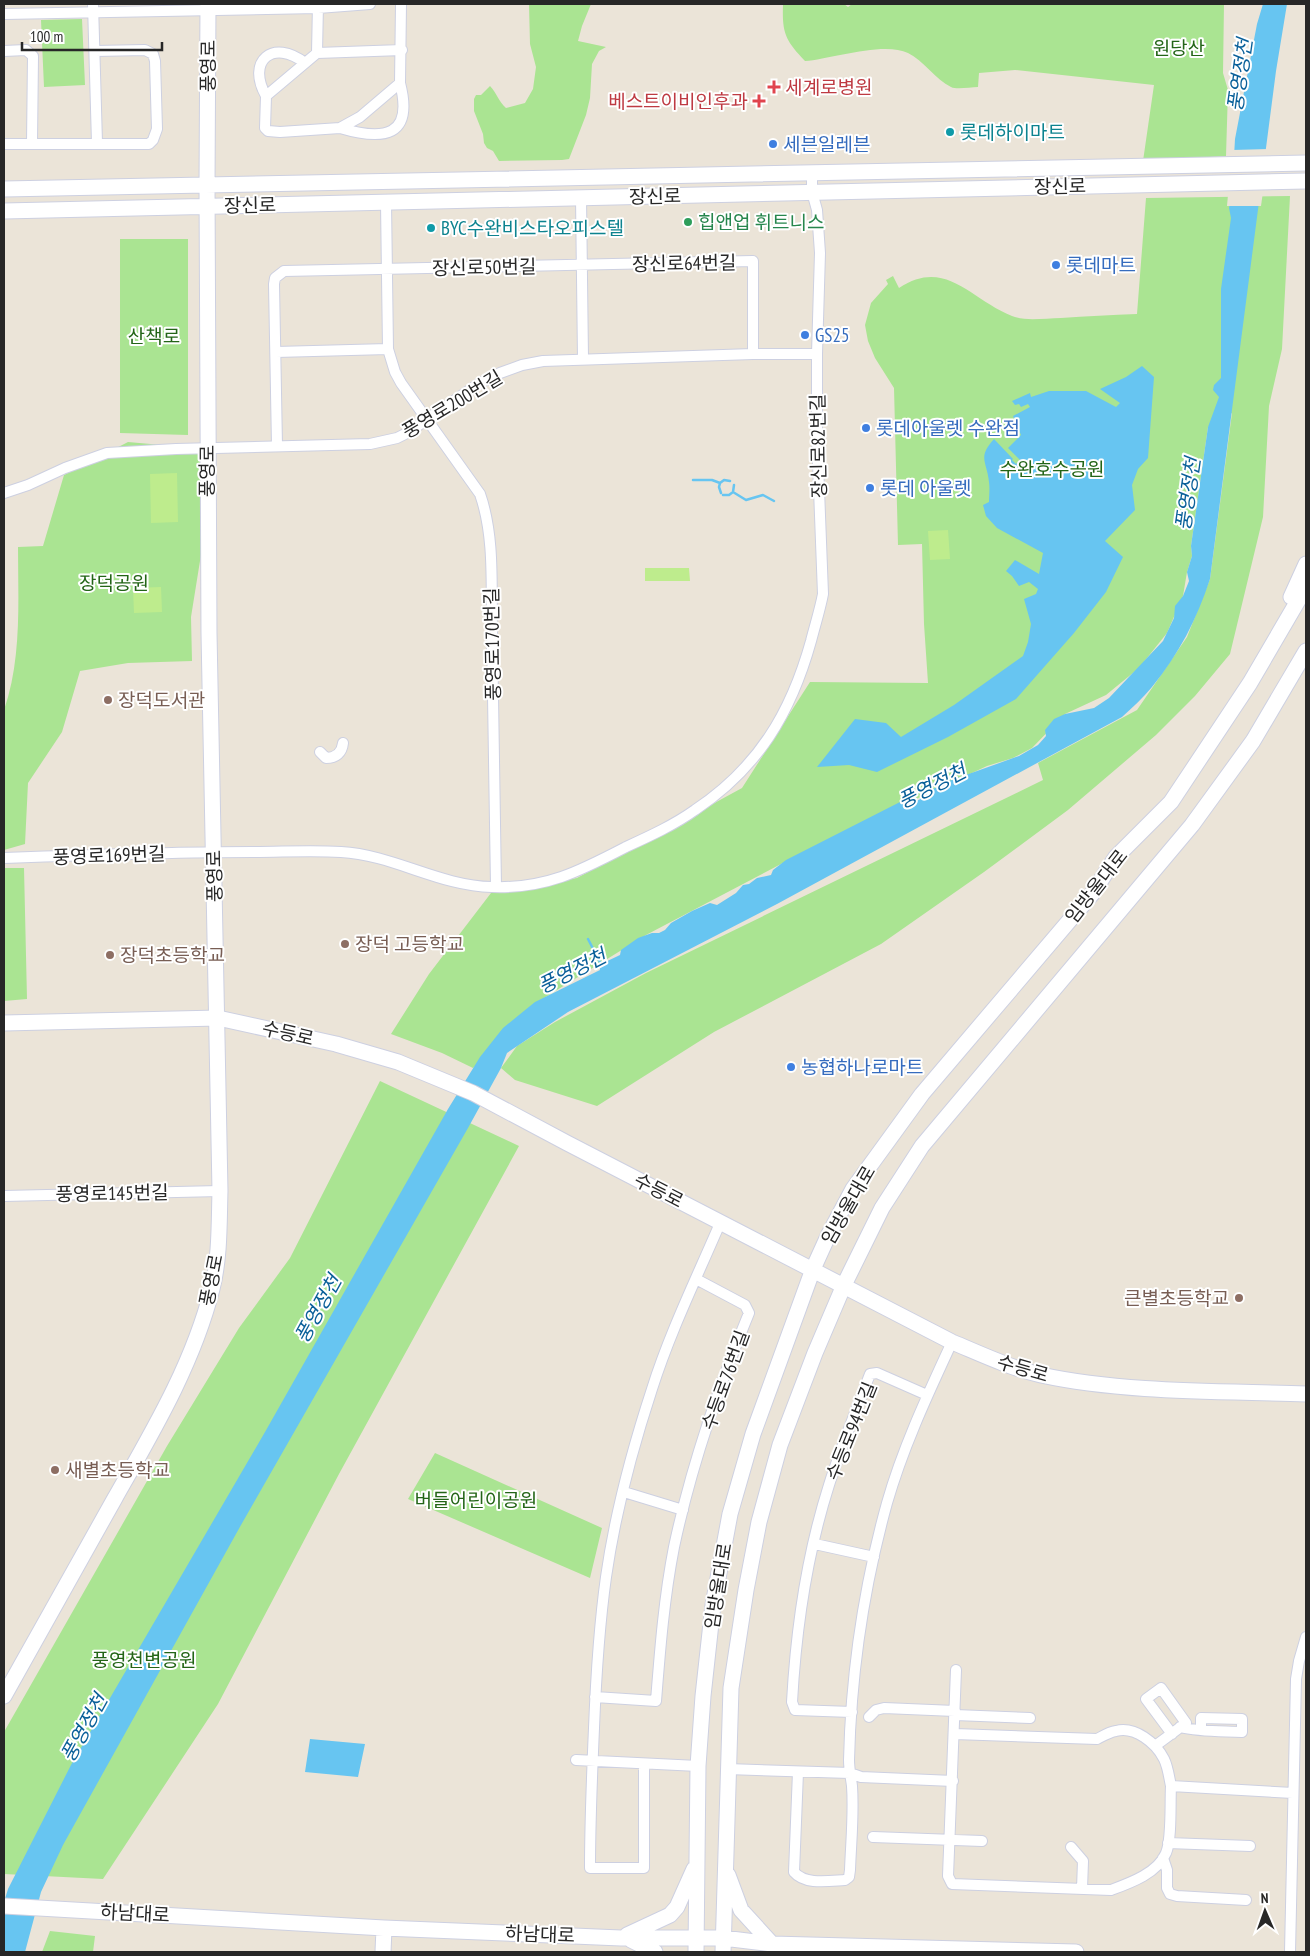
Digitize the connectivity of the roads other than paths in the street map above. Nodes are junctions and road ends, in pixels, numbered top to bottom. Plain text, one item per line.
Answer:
1 (370, 4) edge
2 (401, 4) edge
3 (318, 6) edge
4 (93, 7) edge
5 (208, 7) edge
6 (4, 14) edge
7 (95, 50) junction
8 (402, 50) junction
9 (4, 51) edge
10 (317, 53) junction
11 (305, 62) junction
12 (400, 82) junction
13 (266, 96) junction
14 (340, 128) junction
15 (32, 143) junction
16 (97, 143) junction
17 (4, 144) edge
18 (1304, 163) edge
19 (812, 172) junction
20 (1303, 181) edge
21 (207, 185) junction
22 (4, 189) edge
23 (812, 192) junction
24 (581, 197) junction
25 (386, 202) junction
26 (207, 206) junction
27 (4, 211) edge
28 (582, 266) junction
29 (387, 270) junction
30 (388, 349) junction
31 (276, 352) junction
32 (753, 354) junction
33 (817, 354) junction
34 (584, 358) junction
35 (426, 419) junction
36 (277, 446) junction
37 (207, 449) junction
38 (4, 493) edge
39 (1306, 564) edge
40 (1306, 587) edge
41 (1285, 625) junction
42 (1306, 651) edge
43 (343, 743) dead end
44 (320, 752) dead end
45 (213, 852) junction
46 (4, 858) edge
47 (496, 887) junction
48 (218, 1018) junction
49 (4, 1023) edge
50 (220, 1190) junction
51 (4, 1196) edge
52 (720, 1221) junction
53 (813, 1269) junction
54 (696, 1280) junction
55 (844, 1285) junction
56 (952, 1342) junction
57 (1306, 1394) edge
58 (927, 1395) junction
59 (624, 1492) junction
60 (683, 1510) junction
61 (814, 1544) junction
62 (874, 1556) junction
63 (1306, 1637) edge
64 (956, 1670) dead end
65 (4, 1696) edge
66 (595, 1697) junction
67 (852, 1712) junction
68 (955, 1713) junction
69 (869, 1717) dead end
70 (1030, 1718) dead end
71 (1201, 1730) dead end
72 (955, 1734) junction
73 (1155, 1746) junction
74 (576, 1760) dead end
75 (592, 1760) junction
76 (644, 1764) junction
77 (698, 1766) junction
78 (728, 1769) junction
79 (798, 1772) junction
80 (850, 1773) junction
81 (953, 1781) junction
82 (1171, 1786) junction
83 (1293, 1793) junction
84 (873, 1837) dead end
85 (950, 1840) junction
86 (982, 1840) dead end
87 (1168, 1842) junction
88 (1250, 1846) dead end
89 (1071, 1847) dead end
90 (1163, 1858) junction
91 (697, 1863) junction
92 (724, 1864) junction
93 (1082, 1889) junction
94 (1246, 1900) dead end
95 (4, 1906) edge
96 (384, 1928) junction
97 (624, 1938) junction
98 (696, 1945) edge
99 (723, 1945) edge
100 (768, 1948) edge
101 (383, 1952) edge
102 (655, 1952) edge
103 (1076, 1952) edge
104 (1290, 1952) edge

1 - 3 street
2 - 8 street
3 - 5 street
3 - 10 street
4 - 5 street
4 - 6 street
4 - 7 street
5 - 21 main road, 풍영로
7 - 16 street
7 - 16 street
8 - 10 street
8 - 12 street
9 - 15 street
10 - 11 street
11 - 13 street
11 - 13 street
12 - 14 street
12 - 14 street
13 - 14 street
15 - 16 street
15 - 17 street
18 - 19 main road, 장신로
19 - 21 main road, 장신로
19 - 23 street, 장신로82번길
20 - 23 main road, 장신로
21 - 22 main road, 장신로
21 - 26 main road, 풍영로
23 - 24 main road, 장신로
23 - 33 street, 장신로82번길
24 - 25 main road, 장신로
24 - 28 street
25 - 26 main road, 장신로
25 - 29 street
26 - 27 main road, 장신로
26 - 37 main road, 풍영로
28 - 29 street, 장신로50번길
28 - 32 street, 장신로64번길
28 - 34 street
29 - 30 street
29 - 31 street, 장신로50번길
30 - 31 street
30 - 35 street
31 - 36 street
32 - 33 street, 풍영로200번길
32 - 34 street, 풍영로200번길
33 - 47 street, 장신로82번길
34 - 35 street, 풍영로200번길
35 - 36 street, 풍영로200번길
35 - 47 street, 풍영로170번길
36 - 37 street, 풍영로200번길
37 - 38 street, 풍영로200번길
37 - 45 main road, 풍영로
39 - 41 main road
40 - 41 main road, 임방울대로
41 - 53 main road, 임방울대로
42 - 55 main road, 임방울대로
43 - 44 street
45 - 46 street, 풍영로169번길
45 - 47 street
45 - 48 main road, 풍영로
48 - 49 main road, 수등로
48 - 50 main road, 풍영로
48 - 52 main road, 수등로
50 - 51 street, 풍영로145번길
50 - 65 main road, 풍영로
52 - 53 main road, 수등로
52 - 54 street
53 - 55 main road, 수등로
53 - 77 main road, 임방울대로
54 - 59 street
54 - 60 street, 수등로76번길
55 - 56 main road, 수등로
55 - 78 main road, 임방울대로
56 - 57 main road, 수등로
56 - 58 street
58 - 61 street, 수등로94번길
58 - 62 street
59 - 60 street
59 - 66 street
60 - 66 street, 수등로76번길
61 - 62 street
61 - 67 street, 수등로94번길
62 - 67 street
63 - 83 street
64 - 68 street
66 - 75 street
67 - 80 street
68 - 69 street
68 - 70 street
68 - 72 street
71 - 73 street
72 - 73 street
72 - 81 street
73 - 82 street
74 - 75 street
75 - 76 street
75 - 76 street
76 - 77 street
77 - 91 main road, 임방울대로
78 - 79 street
78 - 92 main road, 임방울대로
79 - 80 street
79 - 80 street
80 - 81 street
81 - 85 street
82 - 83 street
82 - 87 street
83 - 104 street
84 - 85 street
85 - 86 street
85 - 93 street
87 - 88 street
87 - 90 street
89 - 93 street
90 - 93 street
90 - 94 street
91 - 97 main road
91 - 98 main road, 임방울대로
92 - 99 main road, 임방울대로
92 - 100 main road
95 - 96 main road, 하남대로
96 - 97 main road, 하남대로
96 - 101 main road
97 - 98 main road, 하남대로
97 - 102 main road
98 - 99 main road, 하남대로
99 - 100 main road, 하남대로
100 - 103 main road, 하남대로

